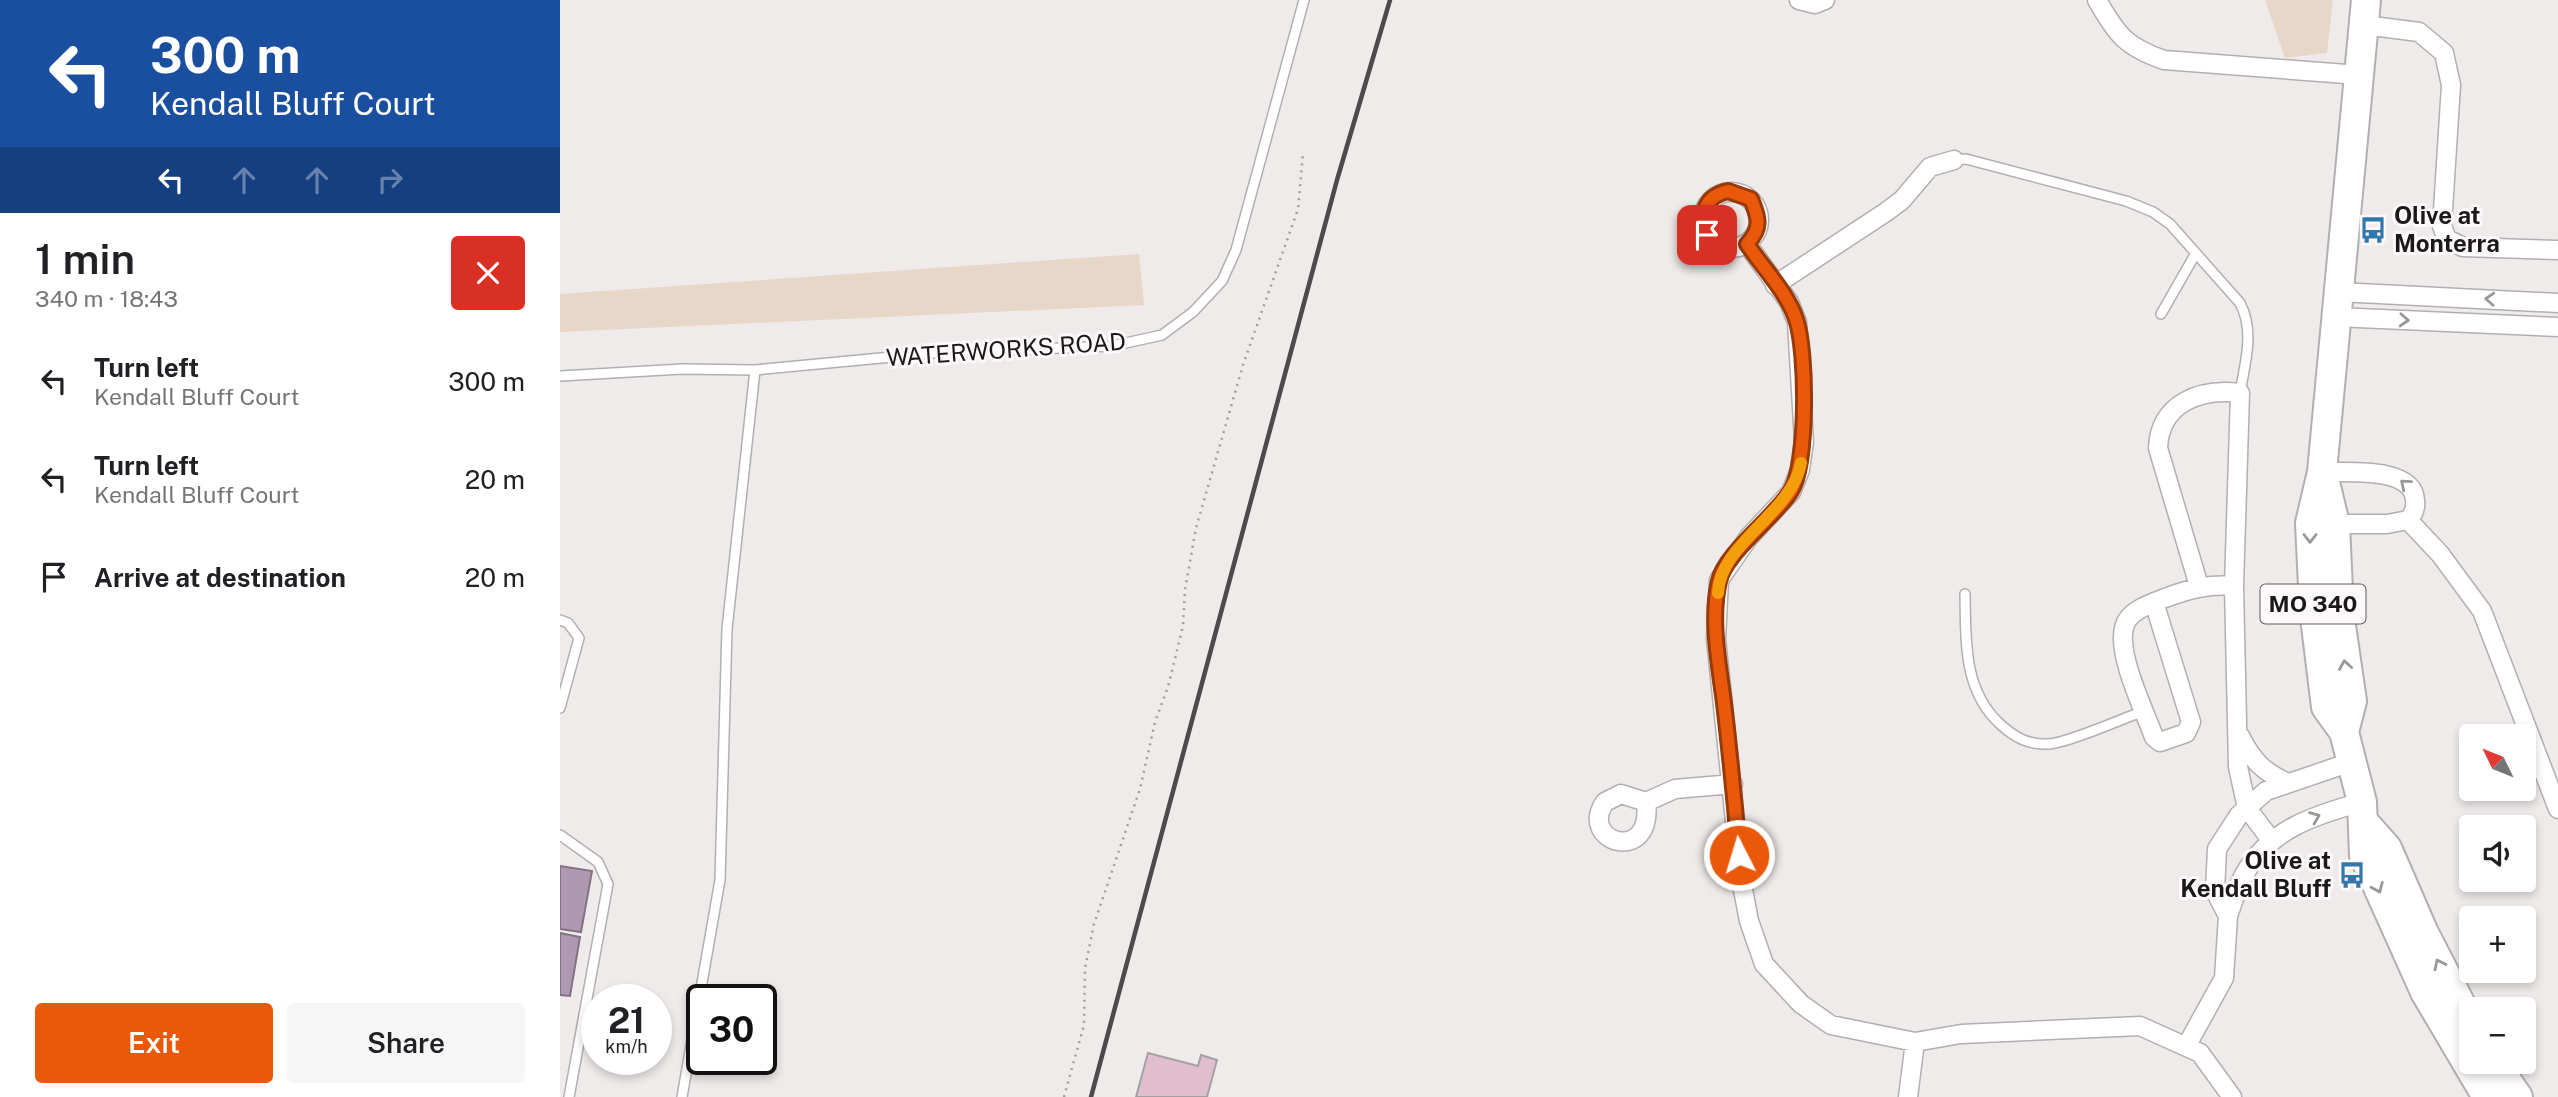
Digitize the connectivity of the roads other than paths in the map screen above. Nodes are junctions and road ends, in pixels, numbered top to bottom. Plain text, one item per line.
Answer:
1 (1304, 0) edge
2 (1799, 0) edge
3 (1825, 0) edge
4 (2097, 0) edge
5 (2365, 13) edge
6 (2360, 75) junction
7 (1954, 160) joint
8 (1747, 244) dead end
9 (2558, 250) edge
10 (2196, 253) junction
11 (1775, 285) junction
12 (2558, 303) edge
13 (2337, 304) junction
14 (2161, 314) dead end
15 (2558, 327) edge
16 (755, 370) junction
17 (560, 376) edge
18 (2240, 393) junction
19 (2322, 472) junction
20 (2408, 520) junction
21 (2335, 524) junction
22 (2199, 586) junction
23 (2234, 586) junction
24 (1965, 594) dead end
25 (2154, 603) junction
26 (560, 620) edge
27 (560, 708) edge
28 (2145, 711) junction
29 (2238, 730) junction
30 (2344, 732) junction
31 (2351, 762) junction
32 (2288, 783) junction
33 (1733, 784) junction
34 (1646, 802) dead end
35 (2247, 808) junction
36 (2558, 809) edge
37 (2363, 812) junction
38 (560, 835) edge
39 (2270, 840) junction
40 (2228, 916) junction
41 (2459, 1001) edge
42 (1914, 1042) junction
43 (2187, 1045) junction
44 (2502, 1074) edge
45 (569, 1097) edge
46 (682, 1097) edge
47 (1908, 1097) edge
48 (2232, 1097) edge
49 (2487, 1097) edge
50 (2518, 1097) edge

1 - 16 lane, WATERWORKS ROAD
2 - 3 street
4 - 6 street
5 - 6 main road, MO 340
5 - 9 street
6 - 13 main road, MO 340
7 - 10 lane
7 - 11 street
8 - 11 street
10 - 14 lane
10 - 18 lane
11 - 33 street
12 -> 13 street
13 -> 15 street
13 - 19 main road, MO 340
16 - 17 lane, WATERWORKS ROAD
16 - 46 lane
18 - 22 street
18 - 23 street
20 -> 19 street
19 - 21 main road, MO 340
19 -> 30 main road, MO 340
20 - 21 street
20 - 36 street
30 -> 21 main road, MO 340
22 - 23 street
22 - 25 street
23 - 29 street
24 - 28 lane
25 - 28 street
25 - 28 street
26 - 27 lane
29 - 32 street
29 - 35 street
30 - 31 main road, MO 340
31 - 32 street
31 - 37 main road, MO 340
32 - 35 street
33 - 34 street
33 - 42 street
35 - 39 street
35 - 40 street
39 -> 37 street
41 -> 37 main road, MO 340
37 -> 49 main road, MO 340
38 - 45 lane
39 - 40 street
40 - 43 street
42 - 43 street
42 - 47 street
43 - 48 street
44 - 50 main road

